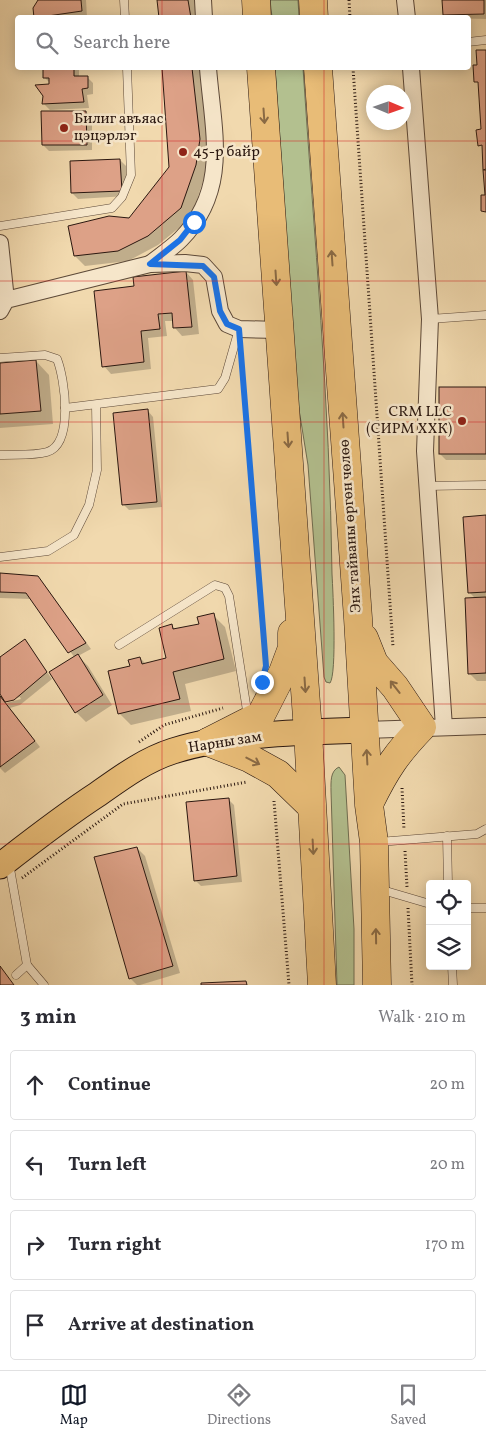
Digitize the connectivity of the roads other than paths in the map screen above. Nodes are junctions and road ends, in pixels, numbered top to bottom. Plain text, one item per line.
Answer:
1 (124, 0) edge
2 (203, 0) edge
3 (256, 0) edge
4 (313, 0) edge
5 (405, 0) edge
6 (125, 15) edge
7 (204, 15) edge
8 (258, 15) edge
9 (314, 15) edge
10 (407, 15) edge
11 (486, 40) edge
12 (471, 42) edge
13 (127, 70) edge
14 (208, 70) edge
15 (261, 70) edge
16 (318, 70) edge
17 (410, 70) edge
18 (0, 226) edge
19 (0, 243) edge
20 (150, 264) junction
21 (3, 305) edge
22 (486, 315) edge
23 (430, 320) junction
24 (239, 329) junction
25 (280, 330) junction
26 (0, 358) edge
27 (96, 405) junction
28 (65, 408) junction
29 (0, 455) edge
30 (486, 485) edge
31 (427, 486) junction
32 (293, 530) junction
33 (0, 557) edge
34 (358, 618) junction
35 (119, 645) dead end
36 (247, 711) junction
37 (486, 726) edge
38 (433, 727) junction
39 (365, 730) junction
40 (308, 732) junction
41 (208, 742) junction
42 (369, 805) junction
43 (311, 806) junction
44 (486, 829) edge
45 (446, 836) junction
46 (374, 842) junction
47 (7, 870) edge
48 (448, 880) edge
49 (375, 888) junction
50 (426, 903) edge
51 (471, 908) edge
52 (486, 908) edge
53 (27, 965) junction
54 (452, 970) edge
55 (16, 975) dead end
56 (44, 985) edge
57 (322, 985) edge
58 (377, 985) edge
59 (452, 985) edge

1 - 6 lane
2 - 7 street
3 - 8 highway
4 - 9 highway
5 - 10 street
11 - 12 lane
13 - 18 lane
14 - 20 street
15 -> 25 highway
34 -> 16 highway, Энх тайваны өргөн чөлөө
17 - 23 street
19 - 21 street
20 - 21 street
20 - 24 street
22 - 23 lane
23 - 31 street
24 - 25 street
24 - 27 lane
25 -> 32 highway
26 - 28 lane
27 - 28 lane
27 - 33 lane
28 - 29 lane
30 - 31 lane
31 - 38 street
32 - 36 highway
32 -> 40 highway
38 -> 34 highway
34 - 39 highway, Энх тайваны өргөн чөлөө
35 - 36 lane
36 - 41 highway
37 - 38 street
38 - 39 street
38 - 42 highway
39 - 40 main road, Нарны зам
42 -> 39 highway, Энх тайваны өргөн чөлөө
40 - 41 main road, Нарны зам
40 - 43 highway
41 -> 43 highway
41 - 47 main road, Нарны зам
42 - 46 highway, Энх тайваны өргөн чөлөө
43 -> 57 highway
44 - 45 lane
45 - 46 lane
45 - 48 lane
46 - 49 highway, Энх тайваны өргөн чөлөө
47 - 53 lane
49 - 50 lane
58 -> 49 highway, Энх тайваны өргөн чөлөө
51 - 52 lane
53 - 55 lane
53 - 56 lane
54 - 59 lane

